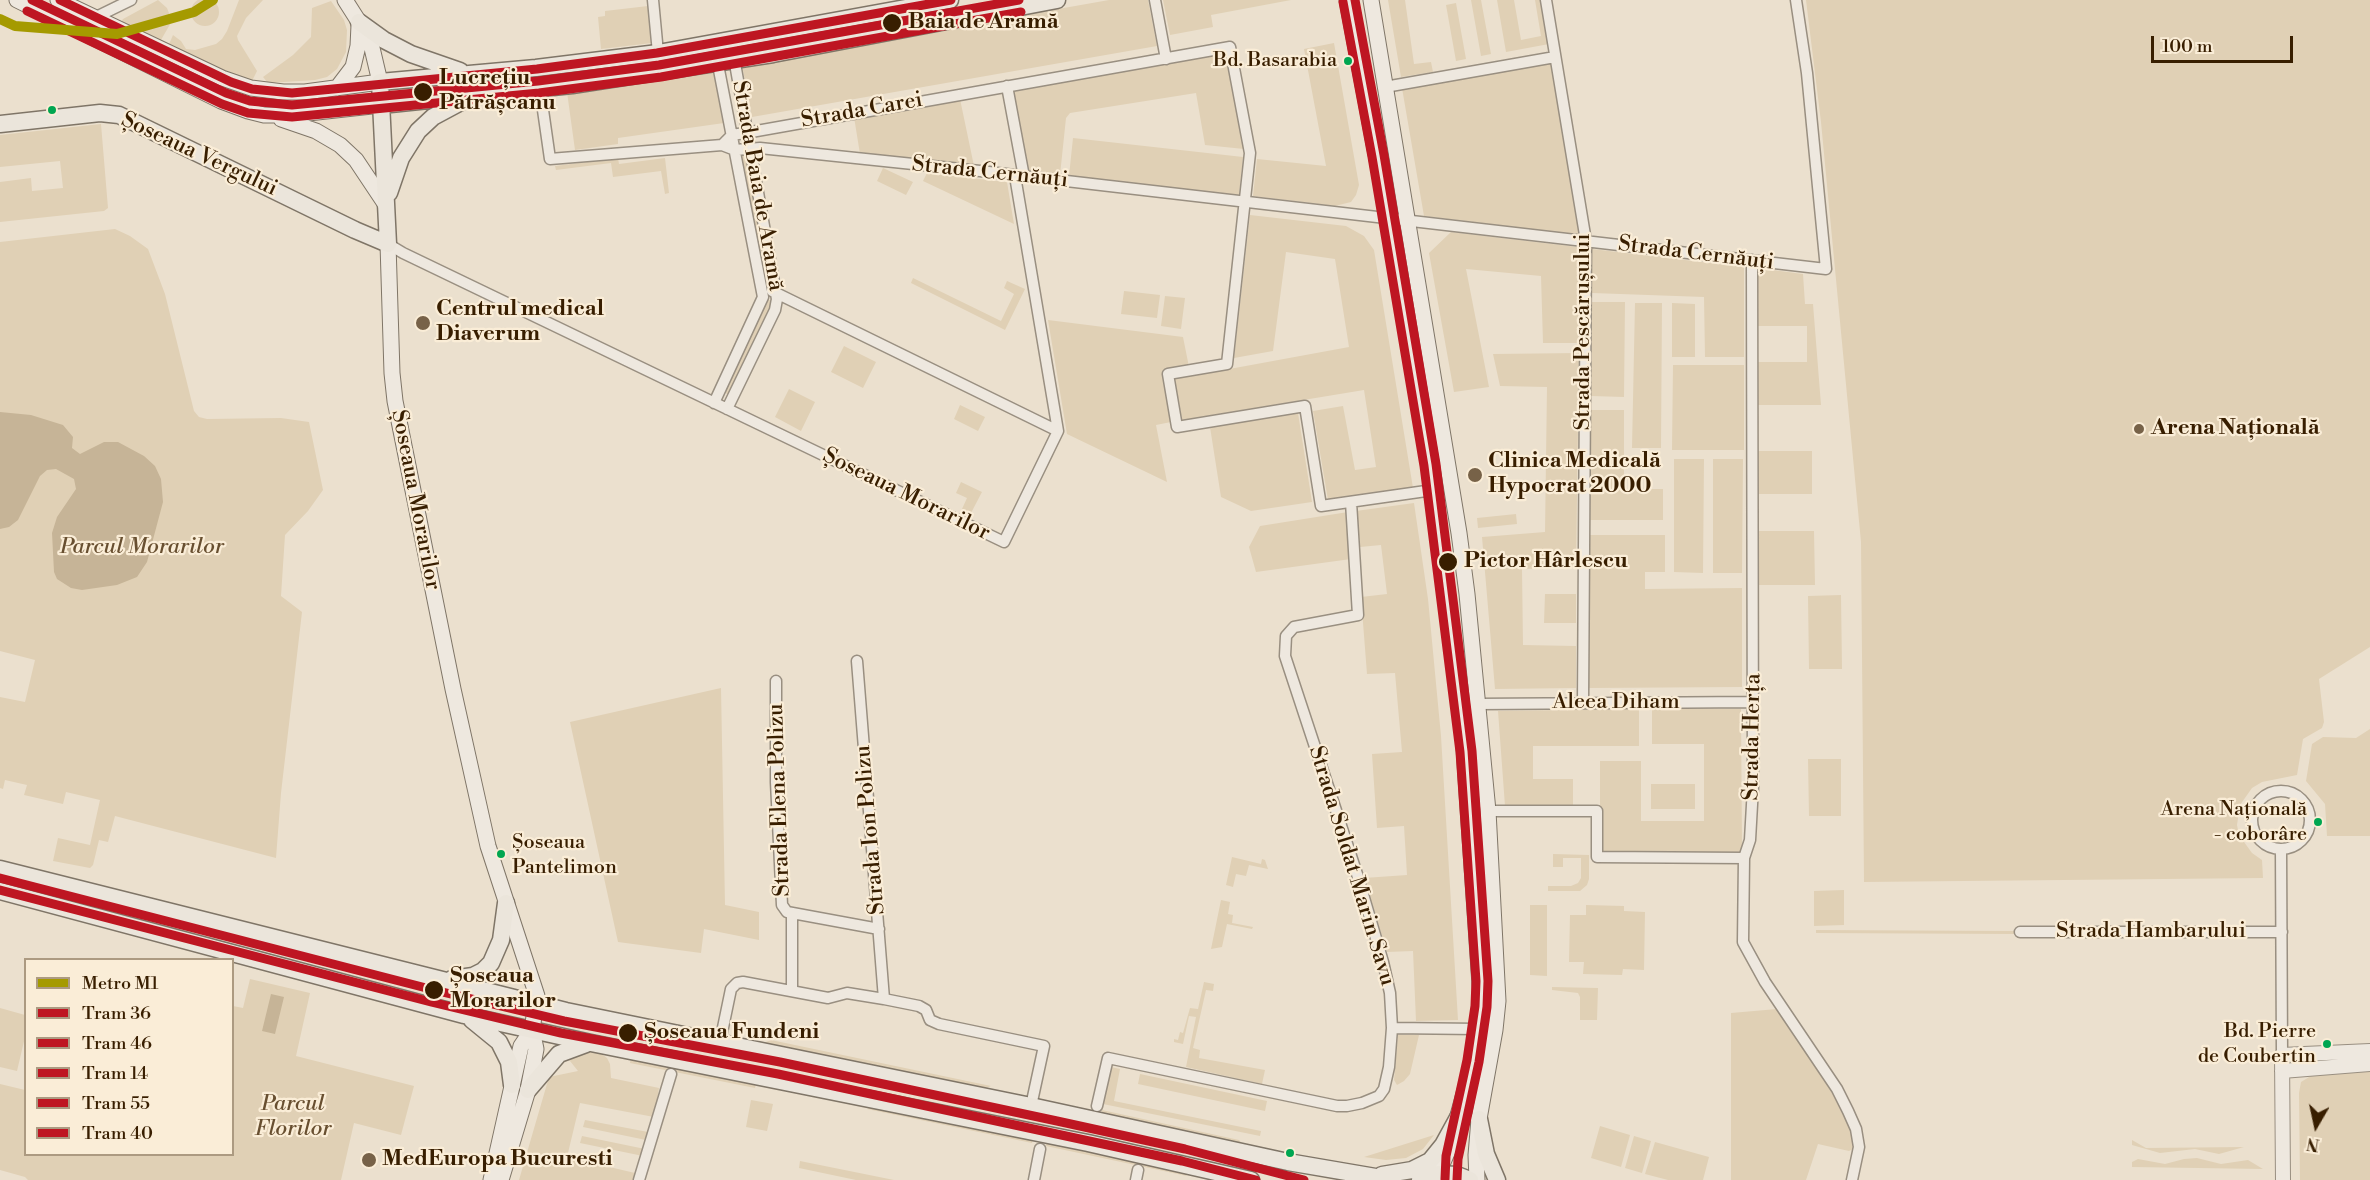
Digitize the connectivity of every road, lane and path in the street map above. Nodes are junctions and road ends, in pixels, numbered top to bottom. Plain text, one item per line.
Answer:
1 (17, 0) edge
2 (58, 0) edge
3 (131, 0) edge
4 (345, 0) edge
5 (653, 0) edge
6 (950, 0) edge
7 (1057, 0) edge
8 (1155, 0) edge
9 (1347, 0) edge
10 (1371, 0) edge
11 (1546, 0) edge
12 (1796, 0) edge
13 (925, 2) edge
14 (94, 18) junction
15 (359, 22) junction
16 (722, 42) junction
17 (658, 53) junction
18 (1555, 57) junction
19 (1166, 59) junction
20 (726, 61) junction
21 (476, 74) junction
22 (380, 82) junction
23 (1007, 86) junction
24 (1385, 87) junction
25 (337, 88) junction
26 (540, 89) junction
27 (479, 96) junction
28 (381, 105) junction
29 (264, 115) junction
30 (0, 124) edge
31 (747, 132) junction
32 (732, 135) junction
33 (722, 145) junction
34 (750, 148) junction
35 (735, 150) junction
36 (1019, 176) junction
37 (1244, 202) junction
38 (386, 205) junction
39 (1388, 219) junction
40 (1408, 221) junction
41 (1586, 241) junction
42 (388, 244) junction
43 (1752, 260) junction
44 (761, 286) junction
45 (776, 293) junction
46 (714, 403) junction
47 (727, 409) junction
48 (1058, 431) junction
49 (1433, 490) junction
50 (1351, 502) junction
51 (857, 661) dead end
52 (776, 681) dead end
53 (1754, 702) junction
54 (1582, 703) junction
55 (1478, 704) junction
56 (1488, 811) junction
57 (2281, 849) junction
58 (1744, 858) junction
59 (0, 869) edge
60 (0, 891) edge
61 (506, 903) junction
62 (792, 913) junction
63 (879, 929) junction
64 (2020, 932) dead end
65 (2282, 932) junction
66 (440, 980) junction
67 (792, 991) junction
68 (884, 999) junction
69 (537, 1004) junction
70 (464, 1015) junction
71 (1392, 1028) junction
72 (1478, 1029) junction
73 (532, 1030) junction
74 (720, 1042) junction
75 (591, 1043) junction
76 (2370, 1051) edge
77 (2282, 1056) junction
78 (2370, 1064) edge
79 (2282, 1071) junction
80 (672, 1074) dead end
81 (520, 1087) junction
82 (1097, 1106) dead end
83 (1031, 1107) junction
84 (1460, 1114) junction
85 (1479, 1119) junction
86 (1040, 1149) dead end
87 (1438, 1174) junction
88 (1356, 1175) junction
89 (491, 1180) edge
90 (501, 1180) edge
91 (639, 1180) edge
92 (1034, 1180) edge
93 (1251, 1180) edge
94 (1393, 1180) edge
95 (1414, 1180) edge
96 (1420, 1180) edge
97 (1470, 1180) edge
98 (1478, 1180) edge
99 (1497, 1180) edge
100 (1852, 1180) edge
101 (2283, 1180) edge

1 - 29 main road
2 - 14 main road
3 - 14 street
4 - 15 main road
5 - 17 street
6 - 13 main road
7 - 20 main road
8 - 19 street
9 - 39 main road
10 - 24 main road
11 - 18 street, Strada Pescărușului
12 - 43 street, Strada Cernăuți
13 - 16 main road
14 - 25 main road
15 - 21 main road
15 - 22 main road
15 - 25 main road
16 - 17 main road
16 - 20 street
16 - 20 street
17 - 21 main road
18 - 24 street
18 - 41 street, Strada Pescărușului
19 - 23 street, Strada Carei
19 - 37 street, Strada Carei
20 - 26 main road
20 - 31 street, Strada Baia de Aramă
20 - 32 street, Strada Baia de Aramă
21 - 22 main road
22 - 25 main road
22 - 28 main road, Șoseaua Morarilor
23 - 31 street, Strada Carei
23 - 36 street
24 - 40 main road
26 - 27 main road
26 - 33 street
27 - 28 main road
27 - 38 main road
28 - 29 main road
28 - 38 main road, Șoseaua Morarilor
29 - 38 main road
30 - 42 main road, Șoseaua Vergului
31 - 32 street, Strada Carei
31 - 34 street, Strada Baia de Aramă
32 - 33 street
32 - 35 street, Strada Baia de Aramă
33 - 35 street
34 - 35 street, Strada Cernăuți
34 - 36 street, Strada Cernăuți
34 - 45 street, Strada Baia de Aramă
35 - 44 street, Strada Baia de Aramă
36 - 37 street, Strada Cernăuți
36 - 48 street
37 - 39 street, Strada Cernăuți
37 - 50 street
38 - 42 main road, Șoseaua Morarilor
39 - 40 street, Strada Cernăuți
39 - 49 main road
40 - 41 street, Strada Cernăuți
40 - 55 main road
41 - 43 street, Strada Cernăuți
41 - 54 street, Strada Pescărușului
42 - 46 street, Șoseaua Morarilor
42 - 61 main road, Șoseaua Morarilor
43 - 53 street, Strada Herța
44 - 45 street
44 - 46 street, Strada Baia de Aramă
45 - 47 street, Strada Baia de Aramă
45 - 48 street
46 - 47 street, Șoseaua Morarilor
47 - 48 street, Șoseaua Morarilor
49 - 50 street
49 - 72 main road
50 - 71 street, Strada Soldat Marin Savu
51 - 63 street, Strada Ion Polizu
52 - 62 street, Strada Elena Polizu
53 - 54 street, Aleea Diham
53 - 58 street, Strada Herța
54 - 55 street, Aleea Diham
55 - 56 main road
56 - 58 street
56 - 85 main road
57 - 57 street
57 - 65 street
58 - 100 street, Strada Herța
59 - 66 main road
60 - 70 main road
61 - 66 main road
61 - 69 main road, Șoseaua Morarilor
62 - 63 street, Strada Elena Polizu
62 - 67 street, Strada Elena Polizu
63 - 68 street, Strada Ion Polizu
64 - 65 street, Strada Hambarului
65 - 77 street
66 - 69 main road
67 - 68 street
67 - 74 street
68 - 83 street
69 - 73 main road, Șoseaua Morarilor
69 - 74 main road
70 - 73 main road
70 - 81 main road
71 - 72 street
71 - 82 street, Strada Soldat Marin Savu
72 - 84 main road
73 - 75 main road
73 - 81 main road
74 - 83 main road
75 - 81 main road
75 - 93 main road
76 - 77 street
77 - 79 street
78 - 79 street
79 - 101 street
80 - 91 street
81 - 89 main road
81 - 90 main road
83 - 88 main road
84 - 85 street
84 - 87 main road
84 - 88 main road
85 - 98 main road
85 - 99 main road
86 - 92 street
87 - 96 main road
87 - 97 main road
88 - 94 main road
95 - 96 main road

